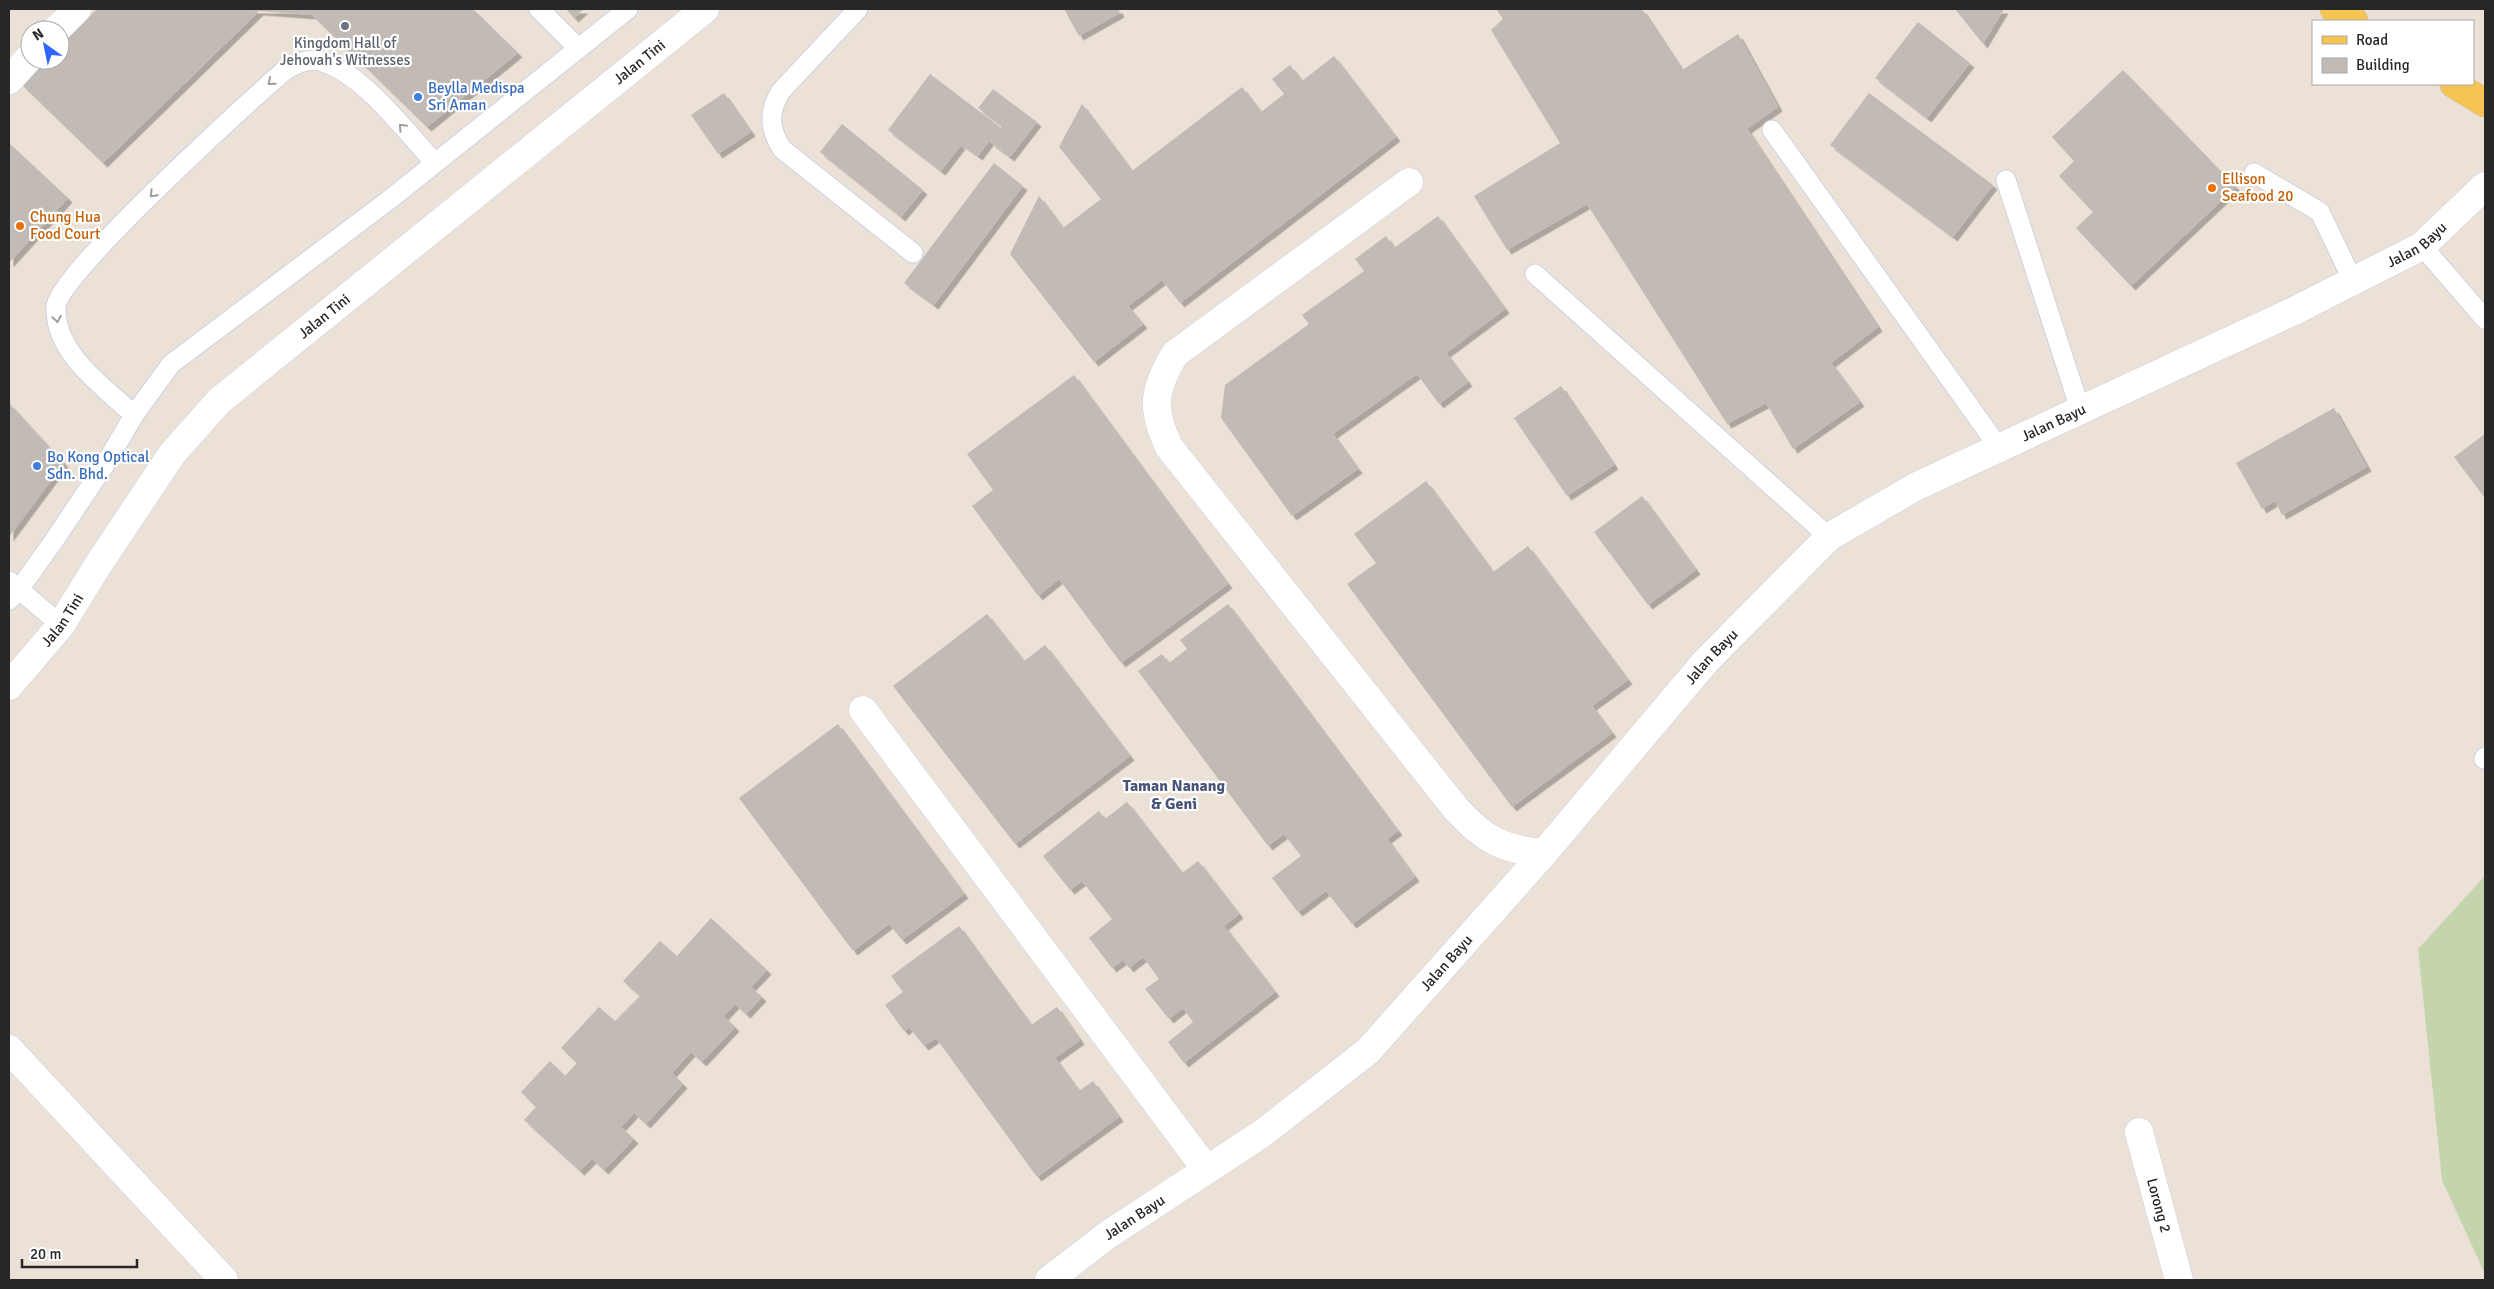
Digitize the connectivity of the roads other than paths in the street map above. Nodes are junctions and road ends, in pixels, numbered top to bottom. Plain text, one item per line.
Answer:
1 (77, 9) edge
2 (539, 9) edge
3 (628, 9) edge
4 (706, 9) edge
5 (858, 9) edge
6 (2334, 9) edge
7 (66, 20) edge
8 (2352, 20) edge
9 (578, 48) junction
10 (20, 68) edge
11 (9, 80) edge
12 (2456, 85) edge
13 (2485, 103) edge
14 (1772, 130) dead end
15 (435, 163) junction
16 (2254, 173) dead end
17 (2006, 180) dead end
18 (1409, 182) dead end
19 (2485, 186) edge
20 (2422, 246) junction
21 (913, 253) dead end
22 (1535, 274) dead end
23 (2352, 281) junction
24 (2485, 319) edge
25 (2080, 409) junction
26 (134, 415) junction
27 (2000, 448) junction
28 (1829, 537) junction
29 (12, 591) edge
30 (60, 625) junction
31 (9, 686) edge
32 (863, 710) dead end
33 (1544, 853) junction
34 (9, 1049) edge
35 (2139, 1132) dead end
36 (1206, 1169) junction
37 (224, 1280) edge
38 (1049, 1280) edge
39 (2180, 1280) edge

1 - 7 street
2 - 9 lane
3 - 9 lane
4 - 30 street, Jalan Tini
5 - 21 lane
6 - 8 main road
9 - 15 lane
10 - 11 street
12 - 13 main road
14 - 27 lane
15 - 26 lane
15 -> 26 lane
16 - 23 lane
17 - 25 lane
18 - 33 street
19 - 20 street, Jalan Bayu
20 - 23 street, Jalan Bayu
20 - 24 lane
22 - 28 lane
23 - 25 street, Jalan Bayu
25 - 27 street, Jalan Bayu
26 - 29 lane
27 - 28 street, Jalan Bayu
28 - 33 street, Jalan Bayu
29 - 30 lane
30 - 31 street, Jalan Tini
32 - 36 street
33 - 36 street, Jalan Bayu
34 - 37 street
35 - 39 street, Lorong 2
36 - 38 street, Jalan Bayu

